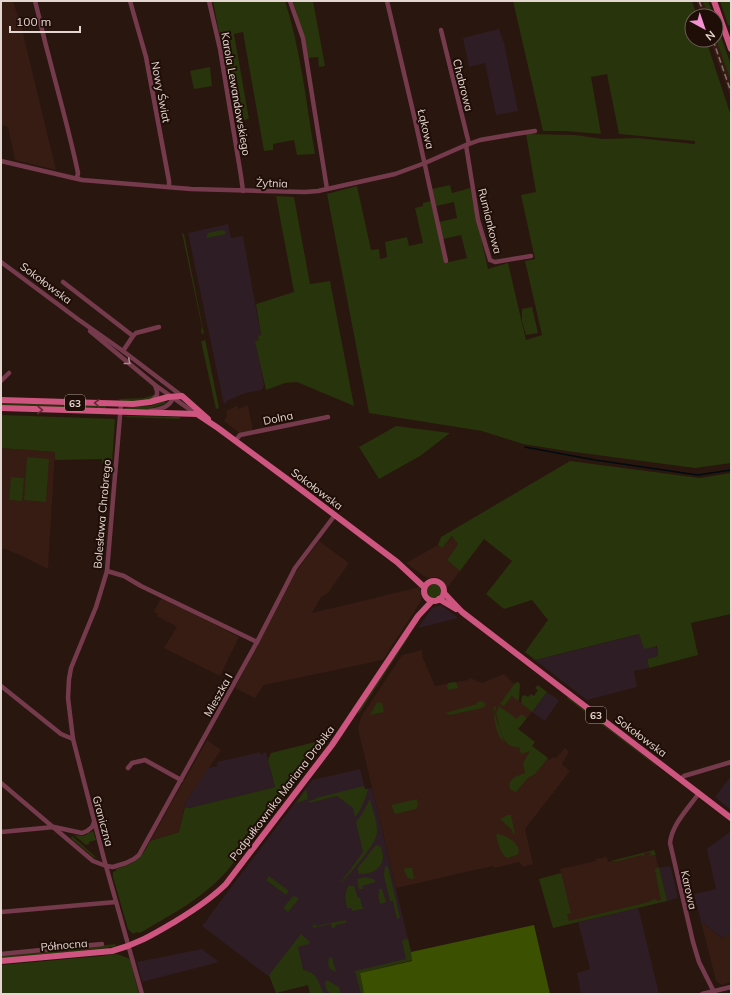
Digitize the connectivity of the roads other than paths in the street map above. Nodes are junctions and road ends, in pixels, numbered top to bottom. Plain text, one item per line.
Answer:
1 (35, 1) edge
2 (130, 1) edge
3 (209, 1) edge
4 (290, 1) edge
5 (387, 1) edge
6 (714, 1) edge
7 (441, 30) dead end
8 (731, 49) edge
9 (535, 132) dead end
10 (468, 144) junction
11 (1, 161) edge
12 (425, 163) junction
13 (77, 178) junction
14 (169, 187) junction
15 (327, 189) junction
16 (242, 191) junction
17 (531, 256) dead end
18 (446, 261) dead end
19 (1, 262) edge
20 (63, 282) dead end
21 (78, 320) junction
22 (159, 327) dead end
23 (133, 336) junction
24 (123, 351) junction
25 (9, 373) dead end
26 (1, 381) edge
27 (155, 385) junction
28 (172, 388) junction
29 (182, 396) junction
30 (173, 397) junction
31 (1, 400) edge
32 (150, 402) junction
33 (120, 404) junction
34 (1, 408) edge
35 (120, 412) junction
36 (139, 413) junction
37 (197, 414) junction
38 (328, 417) dead end
39 (214, 426) junction
40 (235, 441) junction
41 (335, 515) junction
42 (107, 571) junction
43 (427, 584) junction
44 (444, 593) junction
45 (426, 596) junction
46 (439, 600) junction
47 (432, 601) junction
48 (462, 612) junction
49 (418, 616) junction
50 (257, 642) junction
51 (1, 686) edge
52 (73, 739) junction
53 (731, 762) edge
54 (128, 768) dead end
55 (681, 779) junction
56 (181, 780) junction
57 (1, 783) edge
58 (699, 793) junction
59 (731, 818) edge
60 (94, 822) junction
61 (54, 827) junction
62 (1, 832) edge
63 (106, 866) junction
64 (116, 902) junction
65 (1, 912) edge
66 (102, 944) dead end
67 (129, 946) junction
68 (1, 954) edge
69 (1, 961) edge
70 (731, 987) edge
71 (714, 993) edge
72 (142, 994) edge
73 (702, 994) edge

1 - 13 street
2 - 14 street, Nowy Świat
3 - 16 street, Karola Lewandowskiego
4 - 15 street
5 - 12 street, Łąkowa
6 - 8 main road
7 - 10 street, Chabrowa
9 - 10 street, Żytnia
10 - 12 street, Żytnia
10 - 17 street, Rumiankowa
11 - 13 street, Żytnia
12 - 15 street, Żytnia
12 - 18 street, Łąkowa
13 - 14 street, Żytnia
14 - 16 street, Żytnia
15 - 16 street, Żytnia
19 - 21 street, Sokołowska
20 - 23 street
21 - 24 street, Sokołowska
21 -> 27 street, Sokołowska
22 - 23 street
23 - 24 street
24 - 28 street, Sokołowska
25 - 26 street
27 - 30 street, Sokołowska
27 - 32 street
28 - 29 street, Sokołowska
28 - 30 street
29 - 30 main road, 63
29 - 39 main road, Sokołowska
30 - 32 main road, 63
30 - 36 street
30 - 37 street, Sokołowska
33 -> 31 main road, 63
32 - 33 main road, 63
33 - 35 street, Bolesława Chrobrego
34 -> 35 main road, 63
35 - 36 main road, 63
35 - 42 street, Bolesława Chrobrego
36 - 37 main road, 63
37 - 39 main road, Sokołowska
38 - 40 street, Dolna
39 - 40 main road, Sokołowska
40 - 41 main road, Sokołowska
41 - 43 main road, Sokołowska
41 - 50 street, Mieszka I
42 - 50 street
42 - 52 street, Bolesława Chrobrego
43 - 44 main road, 63
43 - 45 main road
44 - 46 main road
44 - 48 main road, Sokołowska / 63
45 - 47 main road
45 - 49 main road, Podpułkownika Mariana Drobika
46 - 47 main road
46 - 48 main road, Sokołowska / 63
47 - 49 main road, Podpułkownika Mariana Drobika
48 - 55 main road, Sokołowska / 63
49 - 67 main road, Podpułkownika Mariana Drobika
50 - 56 street, Mieszka I
51 - 52 street
52 - 60 street, Graniczna
53 - 55 street
54 - 56 street
55 - 58 main road, Sokołowska / 63
56 - 63 street, Mieszka I
57 - 61 street
58 - 59 main road, Sokołowska / 63
58 - 71 street, Karowa
60 - 61 street
60 - 63 street, Graniczna
61 - 62 street
61 - 63 street
63 - 64 street, Graniczna
64 - 65 street
64 - 67 street, Graniczna
66 - 68 street, Północna
67 - 69 main road, Północna
67 - 72 street, Graniczna
70 - 71 street
71 - 73 street

